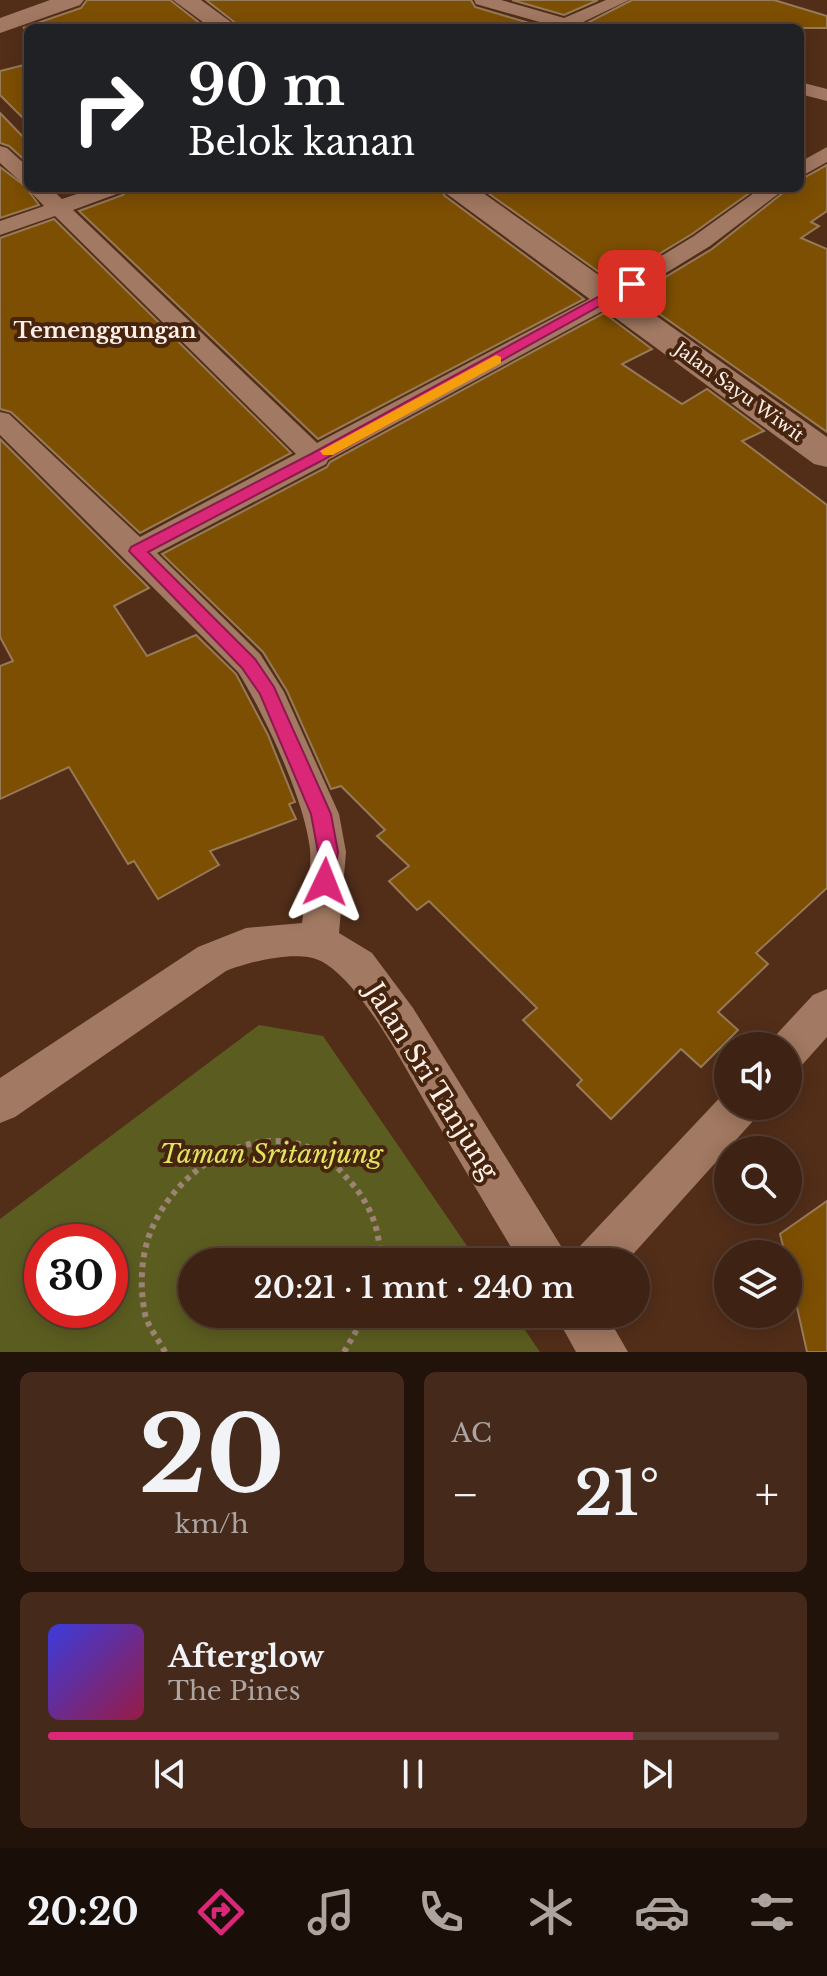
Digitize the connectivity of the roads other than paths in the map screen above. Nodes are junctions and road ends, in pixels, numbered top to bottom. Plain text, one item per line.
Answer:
1 (72, 0) edge
2 (185, 0) edge
3 (482, 0) edge
4 (621, 0) edge
5 (221, 24) edge
6 (557, 24) edge
7 (572, 24) edge
8 (0, 26) edge
9 (804, 89) edge
10 (827, 95) edge
11 (804, 145) edge
12 (0, 152) edge
13 (804, 168) edge
14 (24, 174) edge
15 (42, 192) edge
16 (104, 192) edge
17 (472, 192) edge
18 (769, 192) edge
19 (59, 208) junction
20 (0, 228) edge
21 (609, 298) junction
22 (0, 420) edge
23 (827, 455) edge
24 (316, 458) junction
25 (137, 551) junction
26 (319, 942) junction
27 (827, 1008) edge
28 (802, 1036) edge
29 (0, 1102) edge
30 (725, 1120) edge
31 (537, 1248) edge
32 (609, 1248) edge
33 (588, 1328) edge
34 (604, 1352) edge

1 - 8 main road
2 - 5 main road
3 - 6 street
4 - 7 street
9 - 10 street
11 - 13 street
12 - 14 street
15 - 19 street
16 - 19 street
17 - 21 main road, Jalan Sayu Wiwit
18 - 21 street
19 - 20 street
19 - 24 street
21 - 23 main road, Jalan Sayu Wiwit
21 - 24 street
22 - 25 street
24 - 25 street
25 - 26 street
26 - 29 street, Jalan Sri Tanjung
26 - 31 street, Jalan Sri Tanjung
27 - 28 street
30 - 32 street
33 - 34 street

